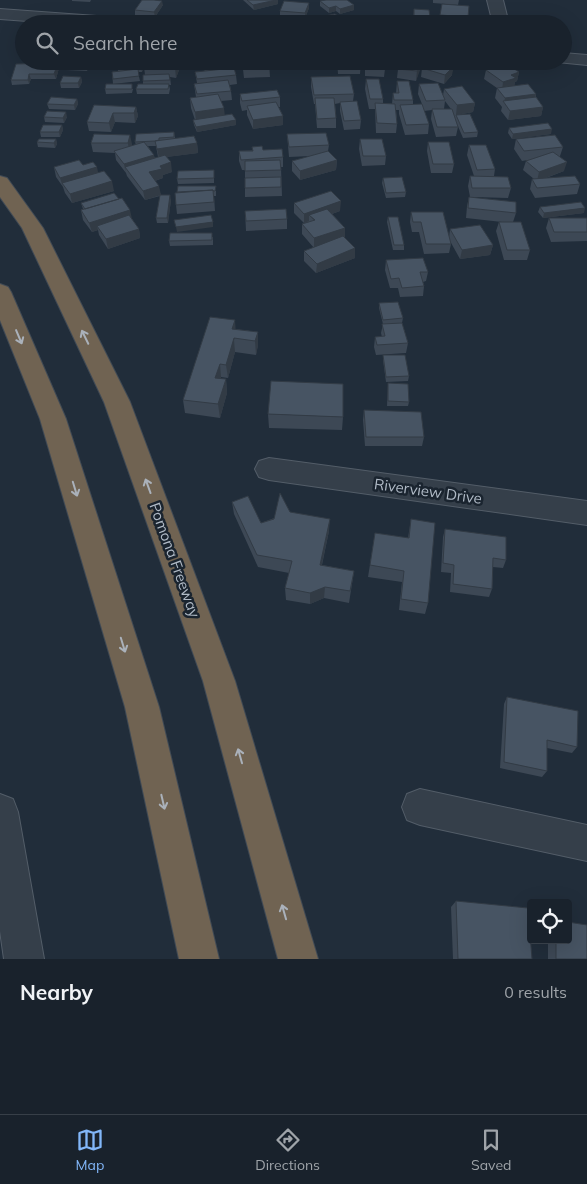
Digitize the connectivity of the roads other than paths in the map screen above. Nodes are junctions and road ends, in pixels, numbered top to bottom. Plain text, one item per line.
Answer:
1 (495, 0) edge
2 (0, 14) edge
3 (115, 15) edge
4 (499, 15) edge
5 (572, 59) edge
6 (587, 60) edge
7 (0, 182) edge
8 (0, 292) edge
9 (269, 470) dead end
10 (587, 513) edge
11 (420, 807) dead end
12 (0, 812) edge
13 (587, 843) edge
14 (24, 959) edge
15 (199, 959) edge
16 (298, 959) edge

1 - 4 street
2 - 3 street
5 - 6 street
16 -> 7 highway, Pomona Freeway
8 -> 15 highway
9 - 10 street, Riverview Drive
11 - 13 street
12 - 14 street

